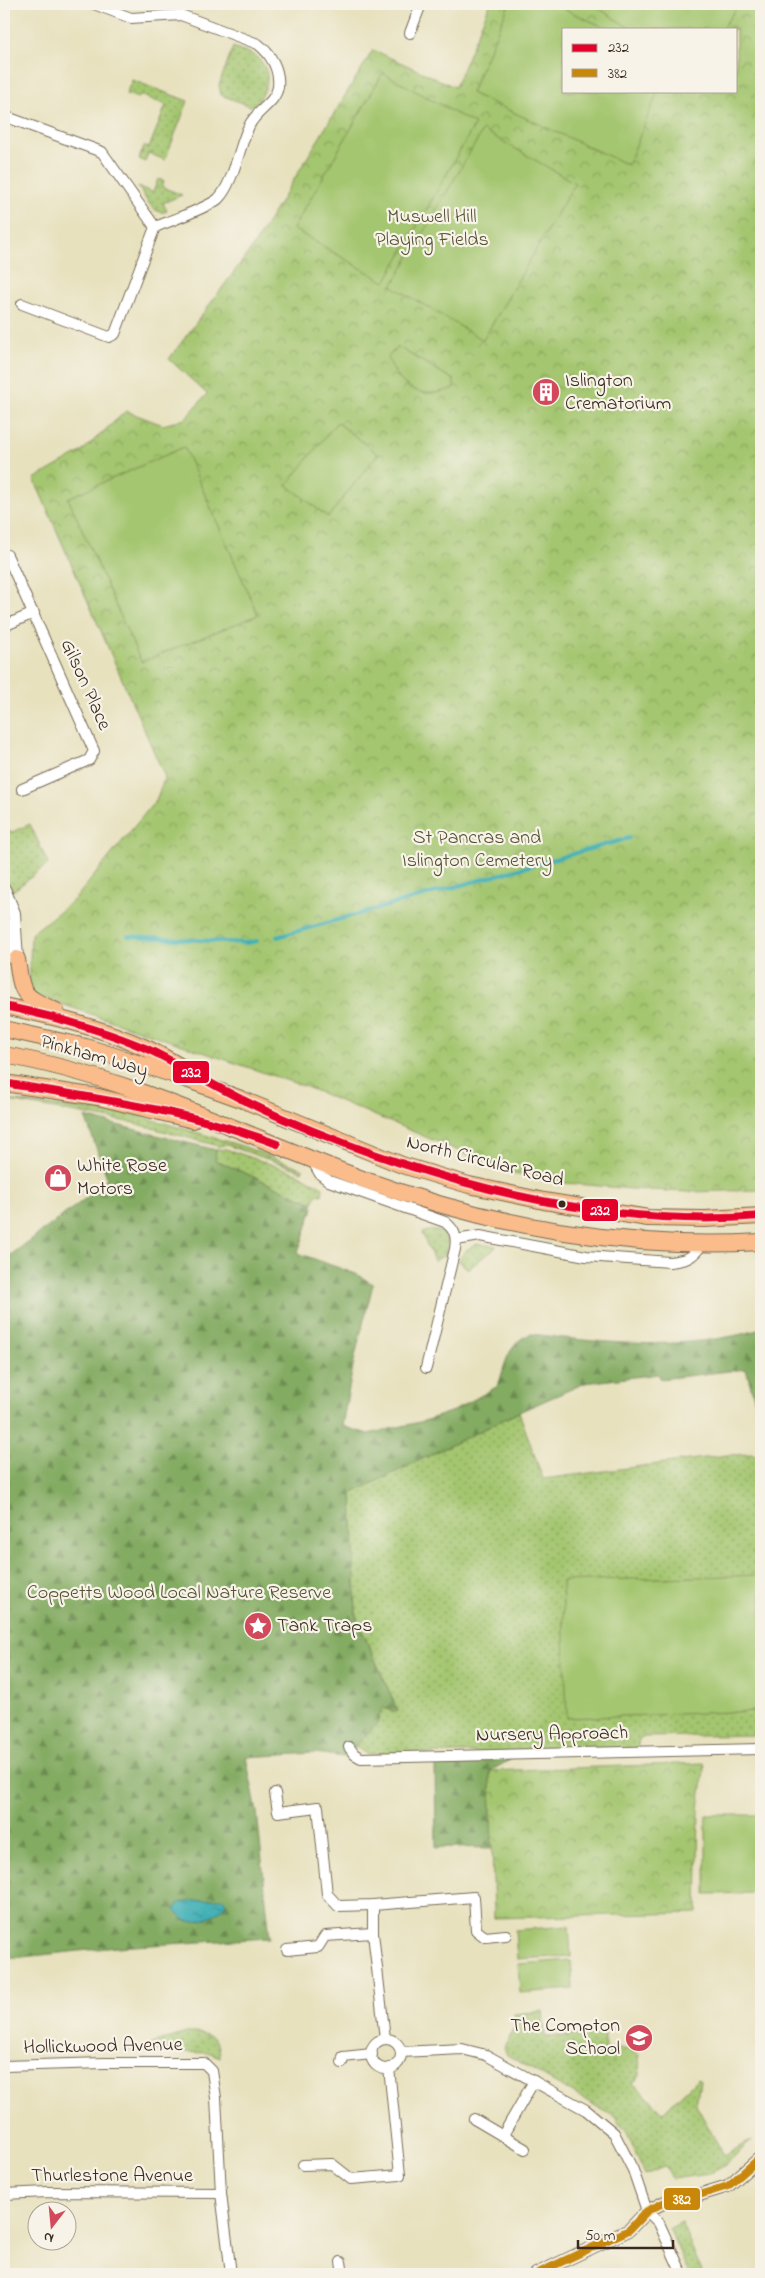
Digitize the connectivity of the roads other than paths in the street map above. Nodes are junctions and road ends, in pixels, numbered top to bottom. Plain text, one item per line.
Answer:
1 (94, 4) edge
2 (420, 4) edge
3 (410, 33) dead end
4 (4, 116) edge
5 (155, 227) junction
6 (22, 304) dead end
7 (7, 555) dead end
8 (34, 612) junction
9 (4, 626) edge
10 (22, 789) dead end
11 (4, 889) edge
12 (9, 959) edge
13 (4, 1006) edge
14 (4, 1028) edge
15 (108, 1035) junction
16 (4, 1055) edge
17 (7, 1083) edge
18 (240, 1099) junction
19 (256, 1136) junction
20 (312, 1160) junction
21 (761, 1216) edge
22 (456, 1240) junction
23 (761, 1242) edge
24 (703, 1243) junction
25 (426, 1368) dead end
26 (349, 1747) dead end
27 (761, 1749) edge
28 (275, 1793) dead end
29 (373, 1905) junction
30 (373, 1933) junction
31 (506, 1935) dead end
32 (287, 1950) dead end
33 (386, 2039) junction
34 (401, 2052) junction
35 (372, 2054) junction
36 (342, 2063) dead end
37 (4, 2066) edge
38 (388, 2068) junction
39 (534, 2081) junction
40 (474, 2118) dead end
41 (502, 2135) junction
42 (525, 2149) dead end
43 (761, 2157) edge
44 (303, 2165) dead end
45 (221, 2193) junction
46 (4, 2194) edge
47 (647, 2211) junction
48 (341, 2262) dead end
49 (231, 2274) edge
50 (342, 2274) edge
51 (536, 2274) edge
52 (682, 2274) edge

1 - 5 street
2 - 3 street
4 - 5 street
5 - 6 street
7 - 8 street, Gilson Place
8 - 9 street
8 - 10 street, Gilson Place
11 - 12 street
12 - 15 highway
13 - 15 highway
14 - 18 highway, Pinkham Way
15 - 18 highway
16 - 19 highway, Pinkham Way
17 - 19 highway
18 - 21 highway, North Circular Road
19 - 20 highway
20 - 22 street
20 - 24 highway
22 - 24 street
22 - 25 street
23 - 24 highway
26 - 27 street, Nursery Approach
28 - 29 street
29 - 30 street
29 - 31 street
30 - 32 street
30 - 33 street
33 - 34 street
33 - 35 street
34 - 38 street
34 - 39 street
35 - 36 street
35 - 38 street
37 - 45 street, Hollickwood Avenue
38 - 44 street
39 - 41 street
39 - 47 street
40 - 41 street
41 - 42 street
43 - 47 street
45 - 46 street, Thurlestone Avenue
45 - 49 street
47 - 51 street
47 - 52 street
48 - 50 street

